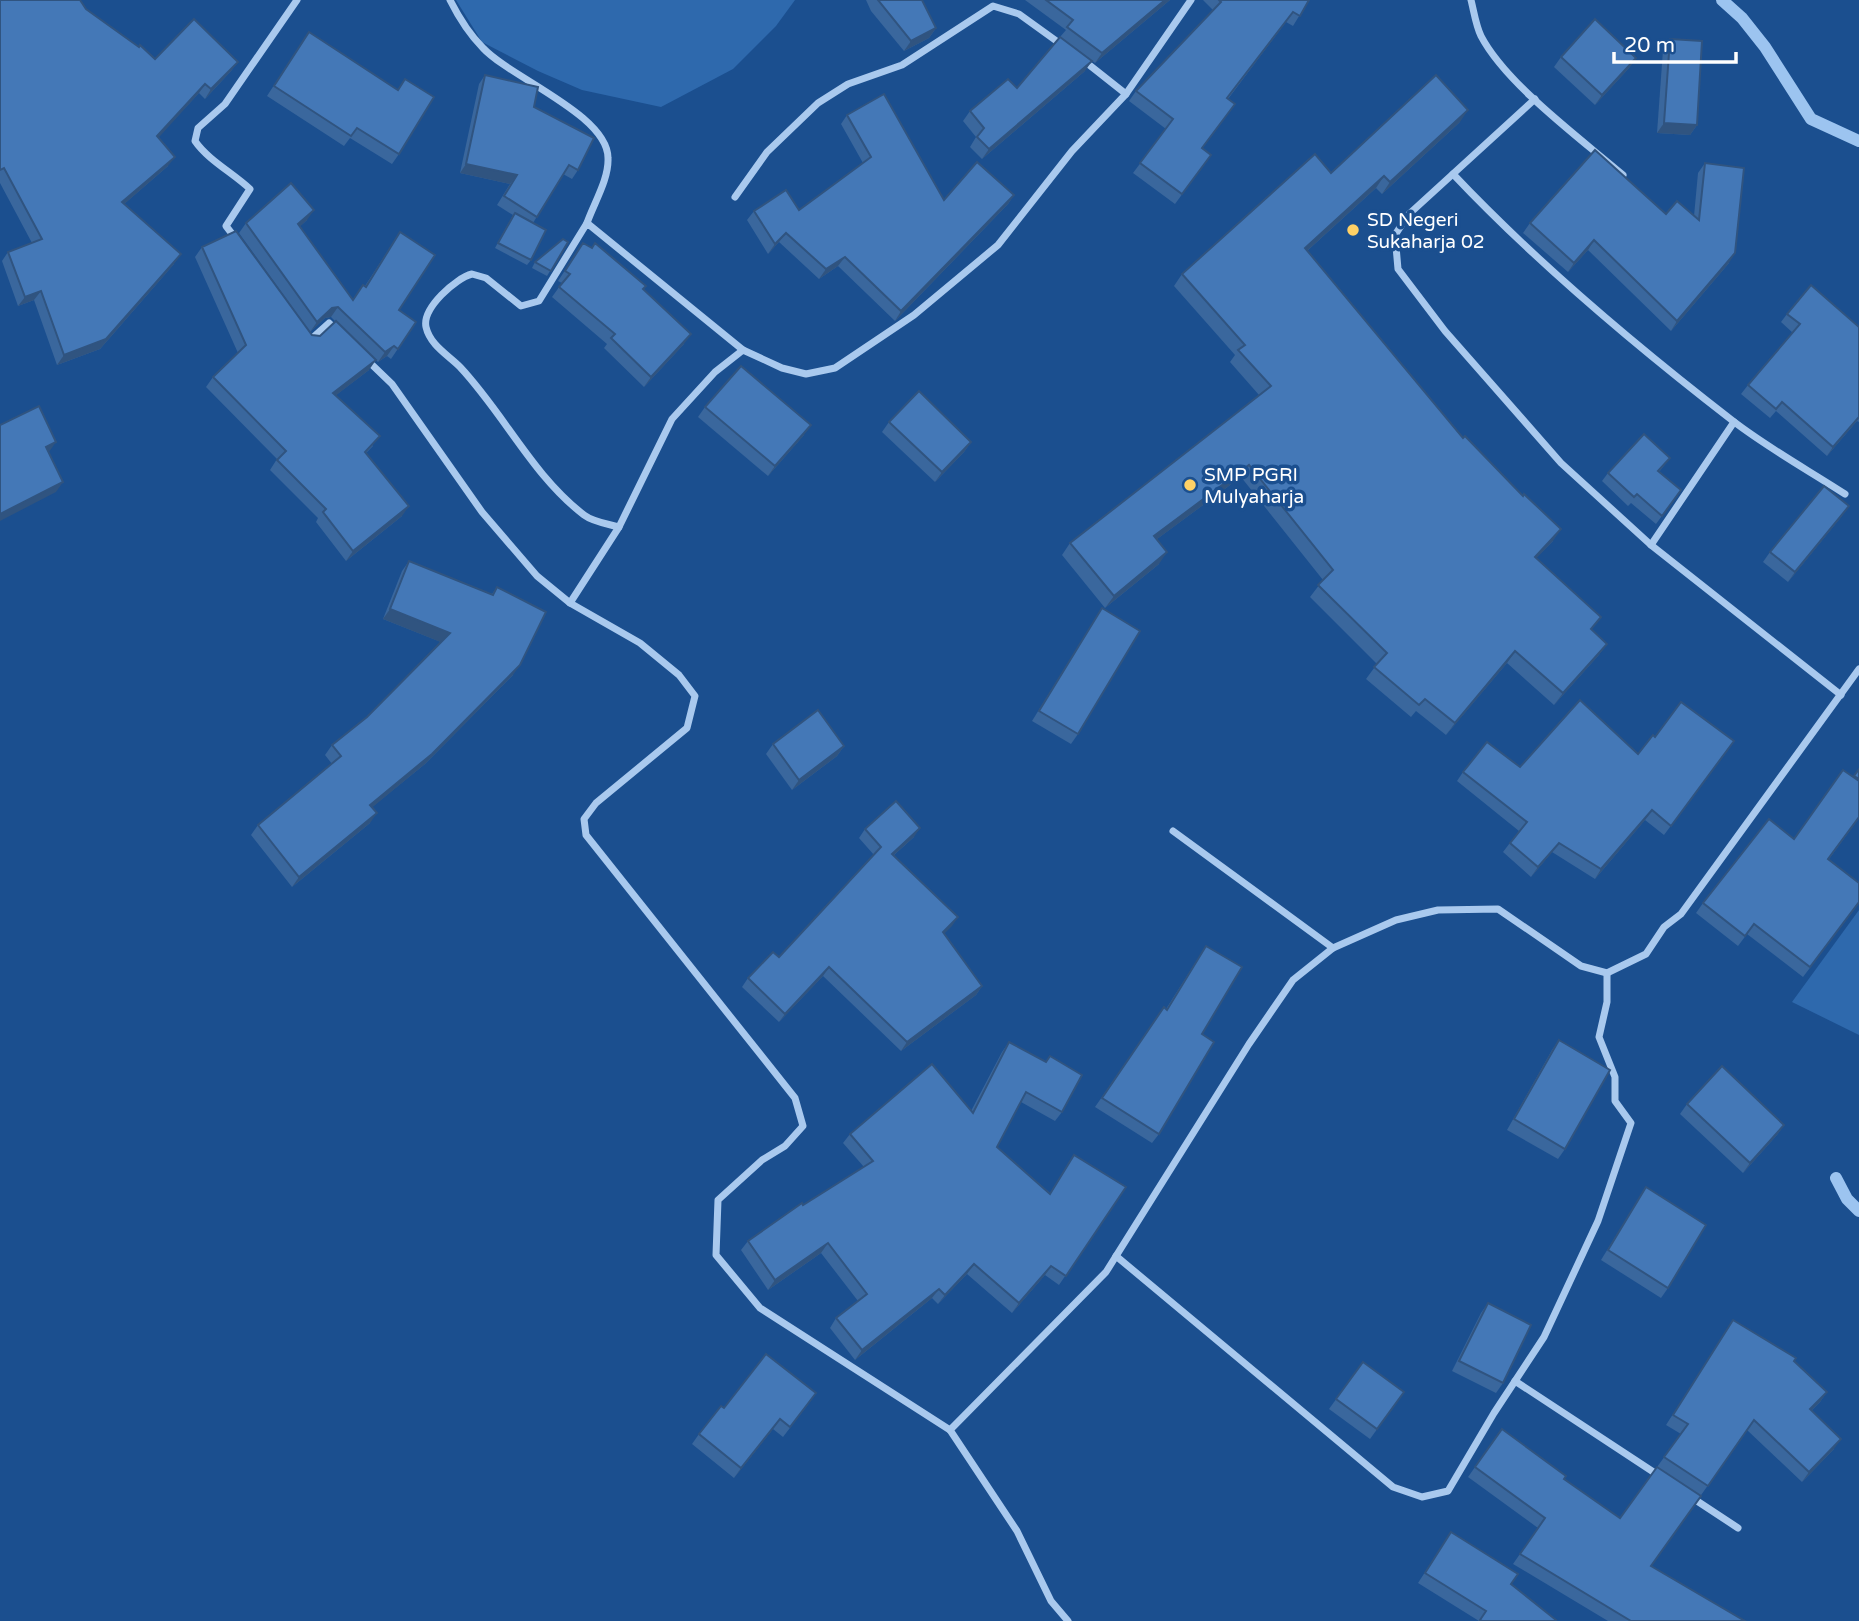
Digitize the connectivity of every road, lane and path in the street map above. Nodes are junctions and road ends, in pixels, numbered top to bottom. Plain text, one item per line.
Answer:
1 (297, 0) edge
2 (450, 0) edge
3 (1191, 0) edge
4 (1471, 0) edge
5 (1126, 94) junction
6 (1535, 99) junction
7 (1453, 174) junction
8 (1623, 175) edge
9 (735, 197) dead end
10 (587, 223) junction
11 (241, 247) edge
12 (301, 331) edge
13 (347, 340) edge
14 (356, 349) edge
15 (743, 350) junction
16 (1734, 422) junction
17 (1844, 494) dead end
18 (619, 527) junction
19 (1651, 545) junction
20 (570, 603) junction
21 (1859, 668) edge
22 (1841, 695) junction
23 (1173, 831) dead end
24 (1333, 948) junction
25 (1607, 973) junction
26 (1116, 1256) junction
27 (1515, 1381) junction
28 (950, 1430) junction
29 (1671, 1484) edge
30 (1682, 1491) edge
31 (1738, 1528) dead end
32 (1068, 1621) edge

1 - 11 street
2 - 10 street
3 - 5 street
4 - 6 street
5 - 9 street
5 - 15 street
6 - 7 street
6 - 8 street
7 - 16 street
7 - 19 street
10 - 15 street
10 - 18 street
12 - 13 street
14 - 20 street
15 - 18 street
16 - 17 street
16 - 19 street
18 - 20 street
19 - 22 street
20 - 28 street
21 - 22 street
22 - 25 street
23 - 24 street
24 - 25 street
24 - 26 street
25 - 27 street
26 - 27 street
26 - 28 street
27 - 29 street
28 - 32 street
30 - 31 street

